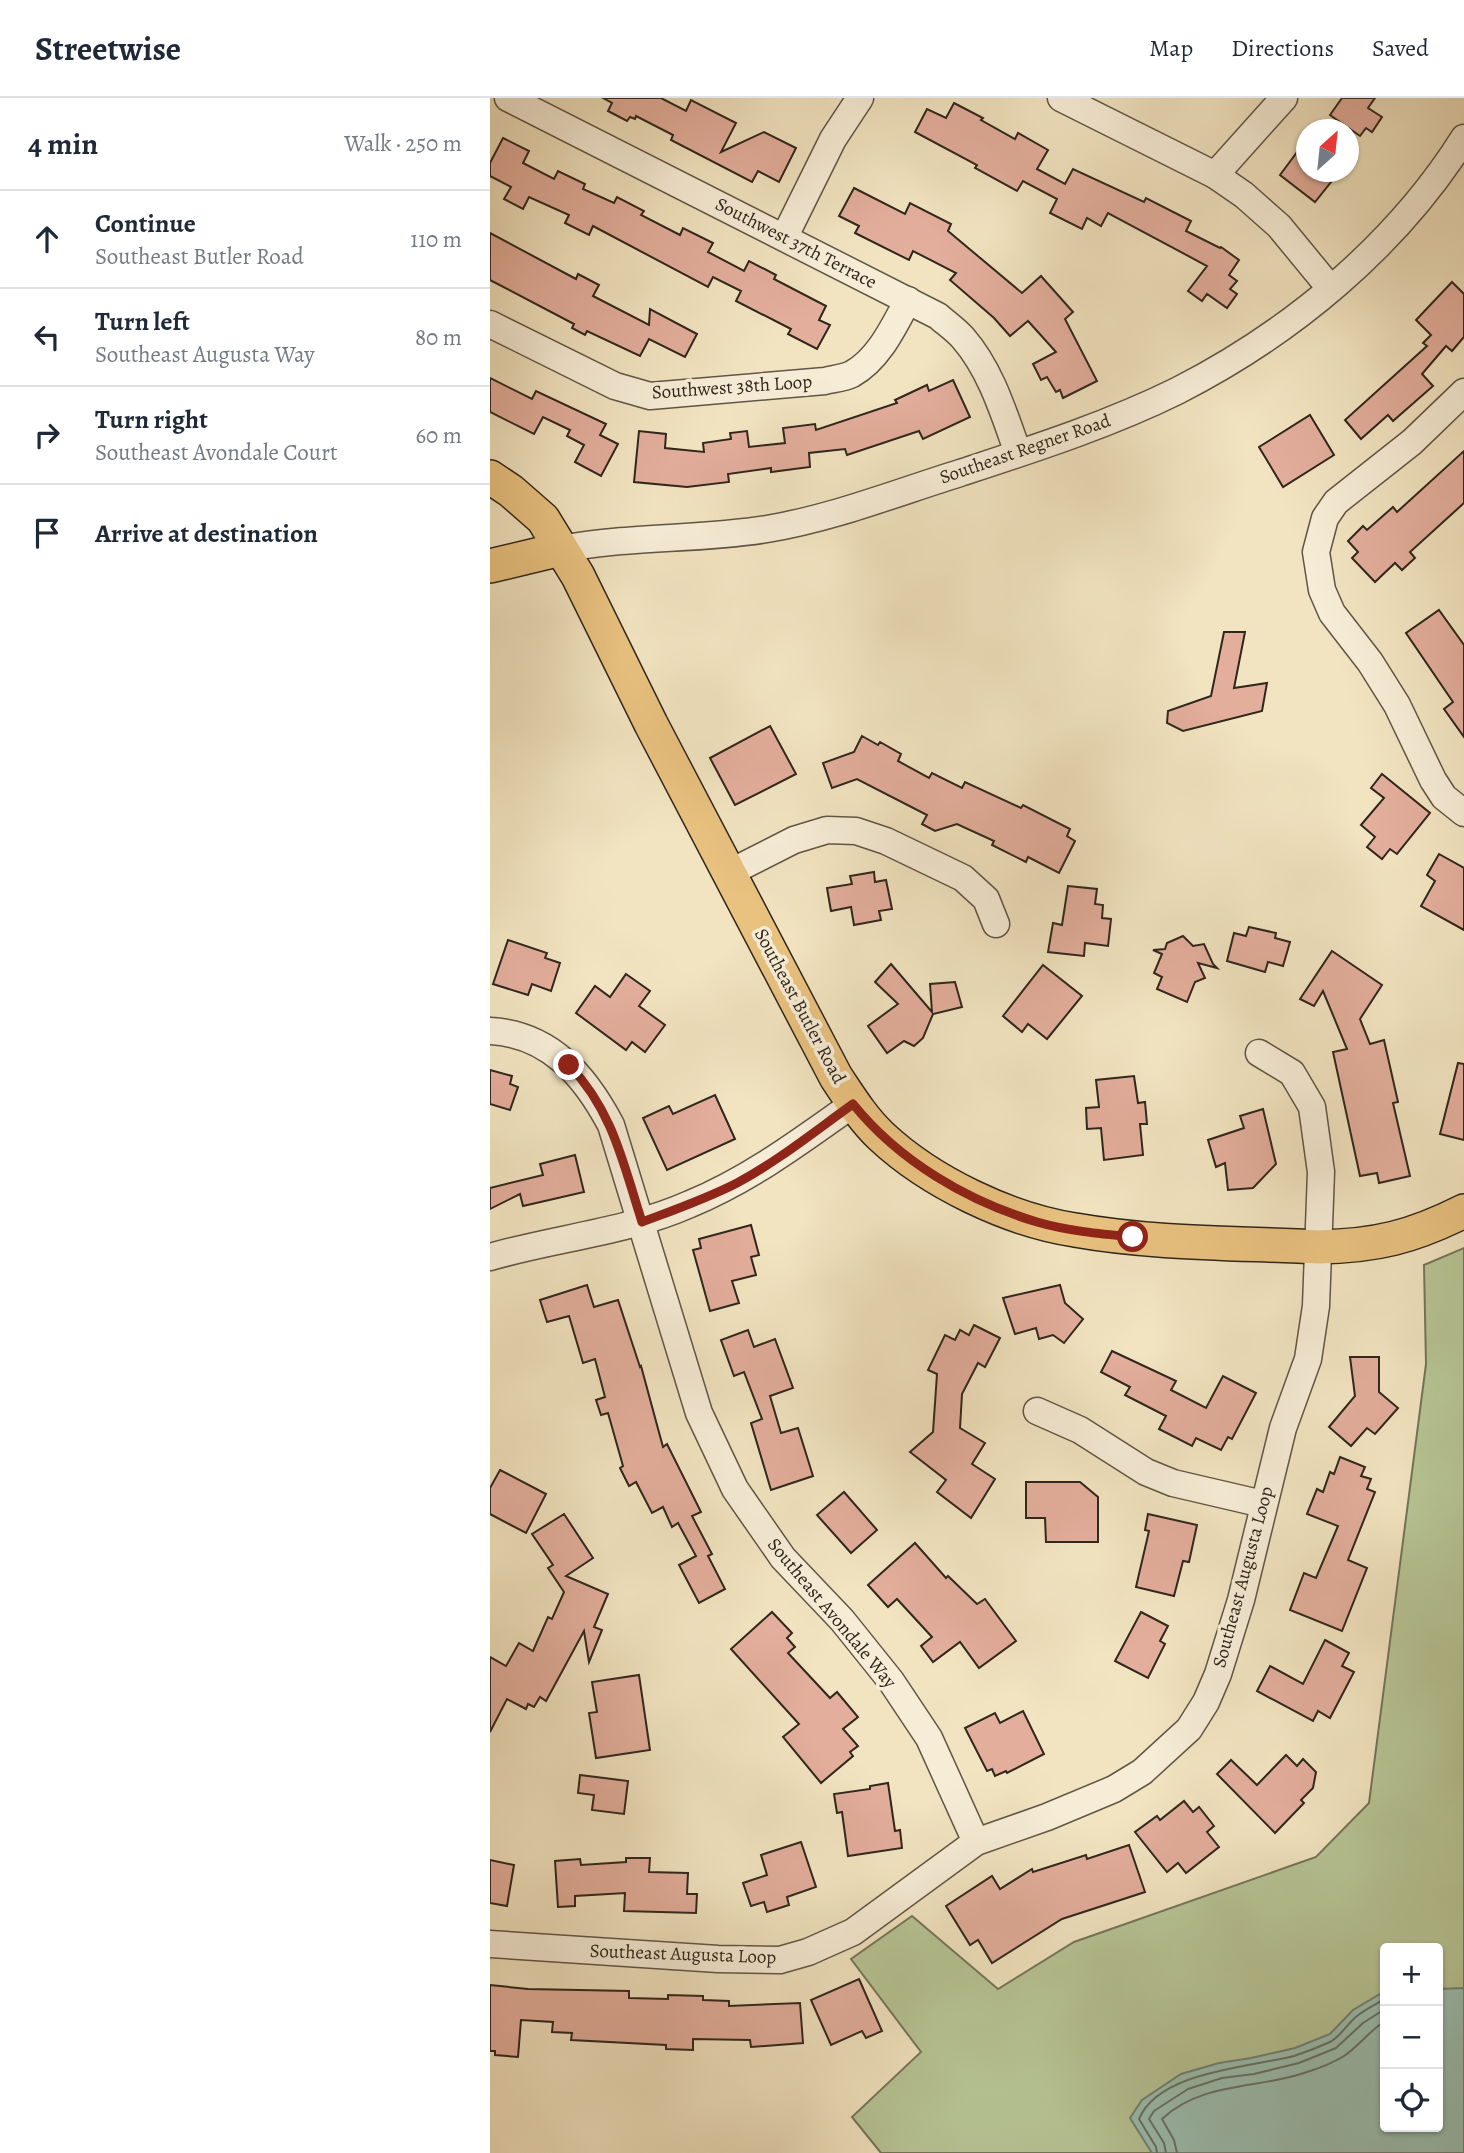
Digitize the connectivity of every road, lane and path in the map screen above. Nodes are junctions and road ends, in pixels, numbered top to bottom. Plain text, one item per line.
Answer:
1 (508, 98) edge
2 (860, 98) edge
3 (1061, 98) edge
4 (1283, 98) edge
5 (1464, 138) edge
6 (1215, 175) junction
7 (785, 236) junction
8 (1330, 288) junction
9 (908, 300) junction
10 (490, 324) edge
11 (1464, 392) edge
12 (1018, 453) junction
13 (490, 477) edge
14 (561, 549) junction
15 (490, 566) edge
16 (1464, 813) edge
17 (729, 873) junction
18 (996, 924) dead end
19 (490, 1031) edge
20 (1259, 1054) dead end
21 (853, 1104) junction
22 (1464, 1211) edge
23 (642, 1222) junction
24 (1318, 1247) junction
25 (490, 1258) edge
26 (1037, 1411) dead end
27 (1263, 1504) junction
28 (976, 1842) junction
29 (490, 1944) edge

1 - 7 street, Southwest 37th Terrace
2 - 7 street
3 - 6 street
4 - 6 street
5 - 8 street, Southeast Regner Road
6 - 8 street
7 - 9 street, Southwest 37th Terrace
8 - 12 street, Southeast Regner Road
9 - 10 street, Southwest 38th Loop
9 - 12 street, Southwest 37th Terrace
11 - 16 street
12 - 14 street, Southeast Regner Road
13 - 14 main road, Southeast Butler Road
14 - 15 main road, Southeast Regner Road
14 - 17 main road, Southeast Butler Road
17 - 18 street
17 - 21 main road, Southeast Butler Road
19 - 23 street, Southeast Avondale Way
20 - 24 street, Southeast Augusta Loop
21 - 23 street
21 - 24 main road, Southeast Butler Road
22 - 24 main road, Southeast Butler Road
23 - 25 street
23 - 28 street, Southeast Avondale Way
24 - 27 street, Southeast Augusta Loop
26 - 27 street
27 - 28 street, Southeast Augusta Loop
28 - 29 street, Southeast Augusta Loop

